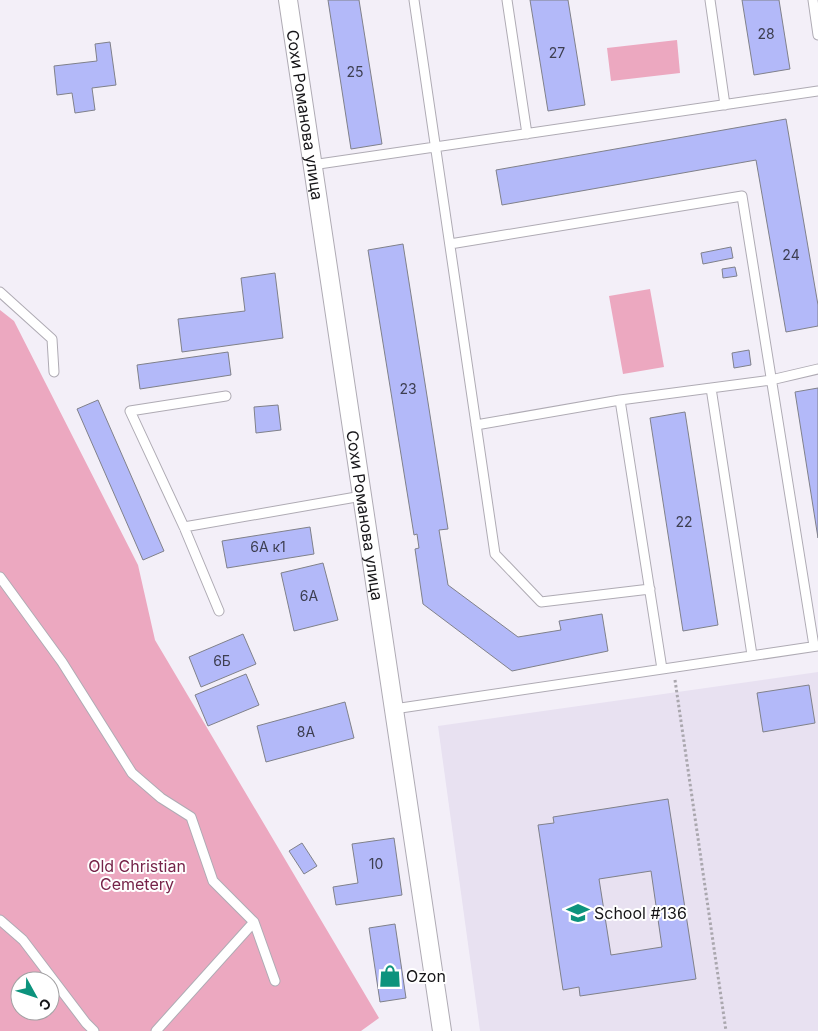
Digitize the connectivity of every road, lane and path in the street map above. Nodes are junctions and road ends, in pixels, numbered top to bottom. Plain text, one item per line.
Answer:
1 (288, 0) edge
2 (414, 0) edge
3 (507, 0) edge
4 (710, 0) edge
5 (813, 0) edge
6 (818, 35) edge
7 (818, 92) edge
8 (725, 105) junction
9 (528, 134) junction
10 (436, 147) junction
11 (312, 165) junction
12 (450, 244) junction
13 (0, 292) edge
14 (818, 369) edge
15 (54, 372) dead end
16 (771, 380) junction
17 (711, 388) junction
18 (226, 396) dead end
19 (620, 400) junction
20 (476, 425) junction
21 (362, 496) junction
22 (184, 527) junction
23 (0, 577) edge
24 (650, 589) junction
25 (219, 611) dead end
26 (816, 646) edge
27 (752, 655) junction
28 (673, 667) junction
29 (662, 669) junction
30 (394, 709) junction
31 (0, 920) edge
32 (254, 922) junction
33 (275, 981) dead end
34 (94, 1031) edge
35 (156, 1031) edge
36 (442, 1031) edge
37 (726, 1031) edge

1 - 11 street, Сохи Романова улица
2 - 10 lane
3 - 9 lane
4 - 8 lane
5 - 6 lane
7 - 8 lane
8 - 9 lane
9 - 10 lane
10 - 11 lane
10 - 12 lane
11 - 21 street, Сохи Романова улица
12 - 16 lane
12 - 20 lane
13 - 15 lane
14 - 16 lane
16 - 17 lane
16 - 26 lane
17 - 19 lane
17 - 27 lane
18 - 22 lane
19 - 20 lane
19 - 24 lane
20 - 24 lane
21 - 22 lane
21 - 30 street, Сохи Романова улица
22 - 25 lane
23 - 32 lane
24 - 29 lane
26 - 27 lane
27 - 28 lane
28 - 29 lane
28 - 37 path
29 - 30 lane
30 - 36 street, Сохи Романова улица
31 - 34 lane
32 - 33 lane
32 - 35 lane

